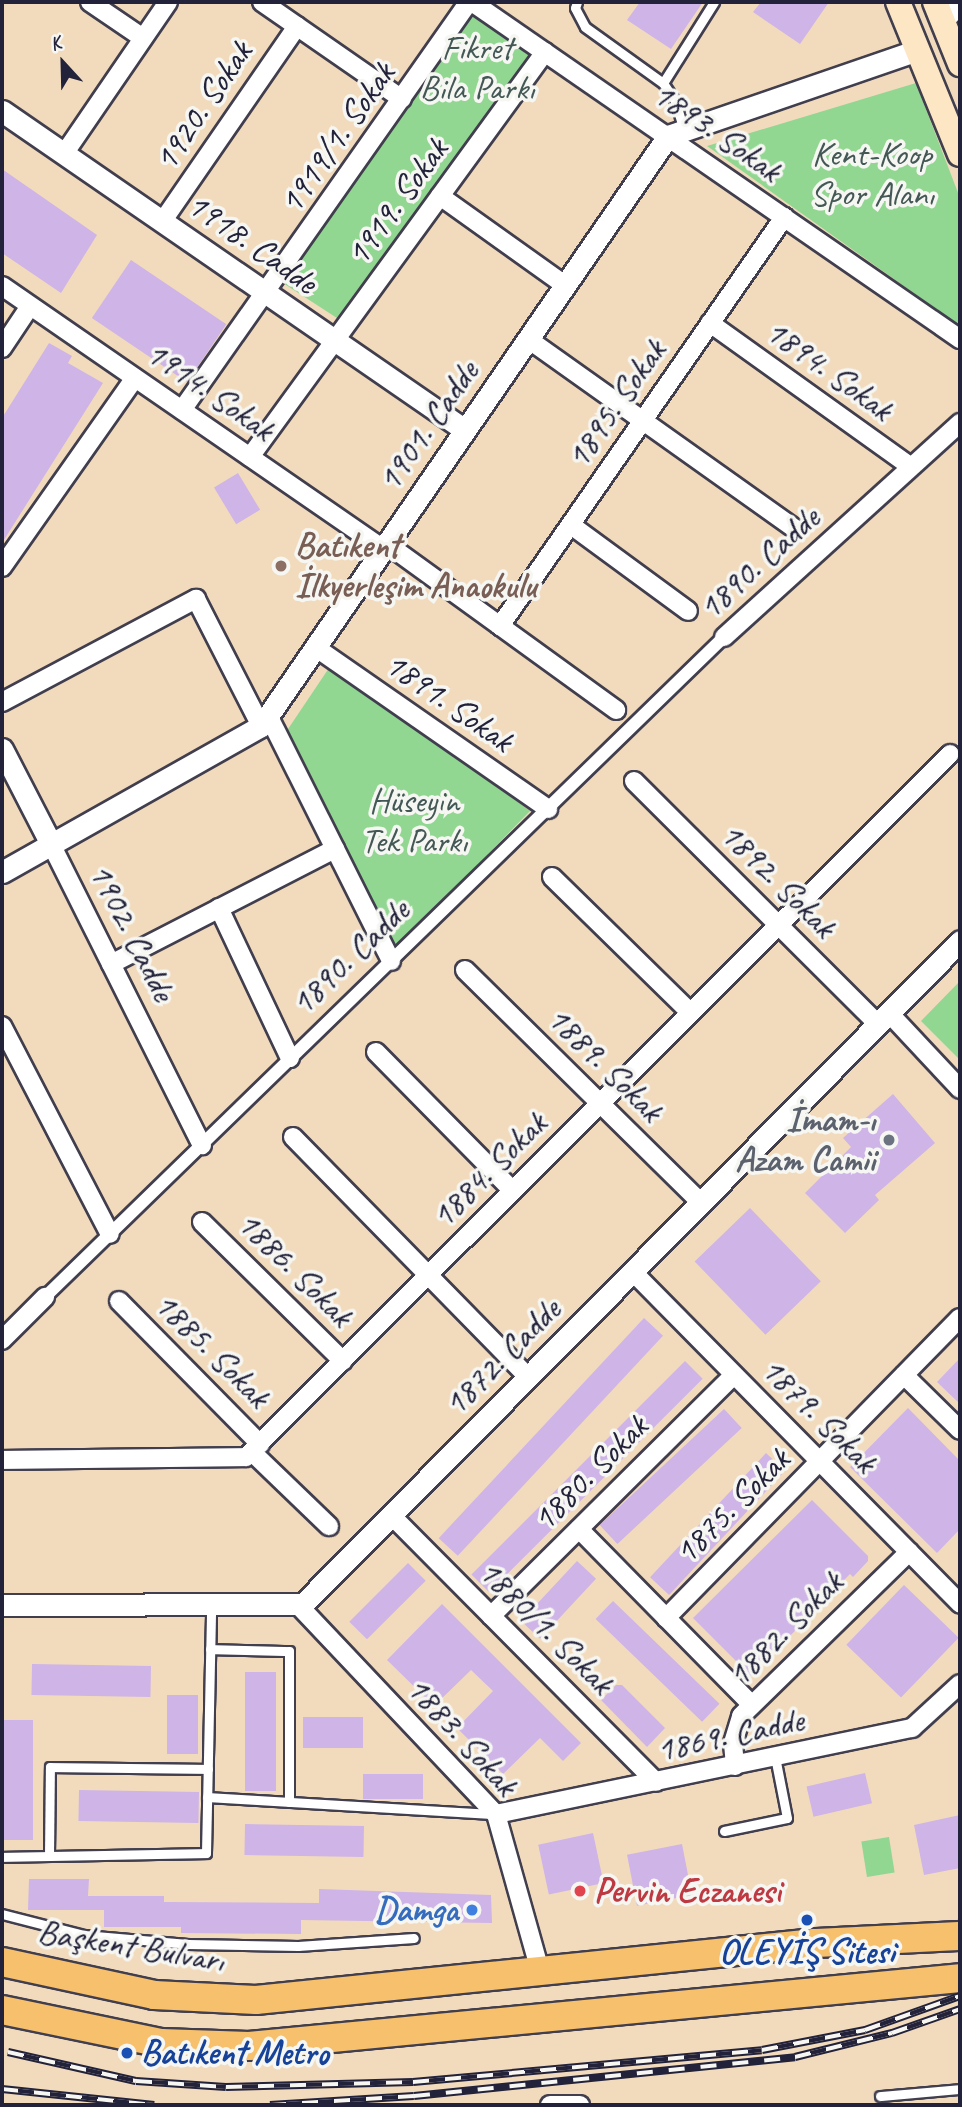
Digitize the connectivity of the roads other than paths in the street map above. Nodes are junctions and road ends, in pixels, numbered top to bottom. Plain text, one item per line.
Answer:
1 (90, 2) edge
2 (168, 2) edge
3 (262, 2) edge
4 (471, 2) edge
5 (577, 2) edge
6 (714, 2) edge
7 (898, 2) edge
8 (946, 10) edge
9 (297, 26) junction
10 (143, 38) junction
11 (918, 50) junction
12 (545, 52) junction
13 (960, 64) edge
14 (663, 83) junction
15 (402, 99) junction
16 (2, 111) edge
17 (676, 133) junction
18 (64, 154) junction
19 (960, 154) edge
20 (440, 195) junction
21 (784, 216) junction
22 (162, 222) junction
23 (565, 285) junction
24 (2, 286) edge
25 (268, 294) junction
26 (30, 306) junction
27 (710, 323) junction
28 (528, 339) junction
29 (960, 339) edge
30 (334, 340) junction
31 (2, 348) edge
32 (135, 378) junction
33 (182, 410) junction
34 (641, 423) junction
35 (960, 423) edge
36 (465, 430) junction
37 (250, 457) junction
38 (911, 467) junction
39 (571, 524) junction
40 (794, 528) dead end
41 (385, 546) junction
42 (2, 567) edge
43 (688, 611) dead end
44 (500, 626) junction
45 (724, 637) joint
46 (315, 647) junction
47 (2, 702) edge
48 (616, 710) dead end
49 (265, 720) junction
50 (2, 749) edge
51 (950, 754) dead end
52 (634, 781) dead end
53 (548, 808) junction
54 (51, 844) junction
55 (335, 849) junction
56 (2, 872) edge
57 (552, 877) dead end
58 (219, 908) junction
59 (779, 925) junction
60 (960, 941) edge
61 (391, 961) junction
62 (111, 964) junction
63 (465, 970) dead end
64 (691, 1013) junction
65 (883, 1018) junction
66 (2, 1026) edge
67 (376, 1052) dead end
68 (290, 1059) junction
69 (960, 1088) edge
70 (600, 1104) junction
71 (293, 1137) dead end
72 (202, 1145) junction
73 (513, 1191) junction
74 (701, 1203) junction
75 (202, 1222) dead end
76 (110, 1234) junction
77 (633, 1272) junction
78 (429, 1275) junction
79 (45, 1297) joint
80 (119, 1301) dead end
81 (960, 1318) edge
82 (2, 1340) edge
83 (343, 1361) junction
84 (734, 1374) junction
85 (904, 1375) junction
86 (528, 1377) junction
87 (960, 1430) edge
88 (256, 1448) junction
89 (2, 1460) edge
90 (820, 1461) junction
91 (391, 1515) junction
92 (329, 1526) dead end
93 (579, 1529) junction
94 (909, 1552) junction
95 (960, 1604) edge
96 (2, 1605) edge
97 (211, 1607) junction
98 (300, 1607) junction
99 (491, 1616) junction
100 (666, 1618) junction
101 (210, 1649) junction
102 (960, 1684) edge
103 (751, 1704) junction
104 (775, 1758) junction
105 (735, 1766) junction
106 (208, 1769) junction
107 (656, 1782) junction
108 (208, 1797) junction
109 (289, 1802) junction
110 (496, 1814) junction
111 (724, 1831) dead end
112 (49, 1856) junction
113 (2, 1857) edge
114 (2, 1914) edge
115 (952, 1934) edge
116 (414, 1938) dead end
117 (2, 1962) edge
118 (541, 1974) junction
119 (960, 1978) edge
120 (2, 2010) edge
121 (960, 2089) edge
122 (880, 2096) dead end
123 (550, 2105) edge
124 (580, 2105) edge

1 - 10 street
2 - 10 street
3 - 9 street
4 - 12 street, 1893. Sokak
4 - 15 street, 1919/1. Sokak
5 - 14 lane
6 - 14 lane
7 - 11 main road
8 - 11 main road
8 - 13 main road
9 - 15 street
9 - 22 street, 1920. Sokak
10 - 18 street
11 - 17 street
11 - 19 main road
12 - 17 street, 1893. Sokak
12 - 20 street, 1919. Sokak
14 - 17 lane
15 - 25 street, 1919/1. Sokak
16 - 18 street, 1918. Cadde
17 - 21 street, 1893. Sokak
17 - 23 street, 1901. Cadde
18 - 22 street, 1918. Cadde
20 - 23 street
20 - 30 street, 1919. Sokak
21 - 27 street, 1895. Sokak
21 - 29 street, 1893. Sokak
22 - 25 street, 1918. Cadde
23 - 28 street, 1901. Cadde
24 - 26 street, 1914. Sokak
25 - 30 street, 1918. Cadde
25 - 33 street, 1919/1. Sokak
26 - 31 street
26 - 32 street, 1914. Sokak
27 - 34 street, 1895. Sokak
27 - 38 street, 1894. Sokak
28 - 34 street
28 - 36 street, 1901. Cadde
30 - 36 street, 1918. Cadde
30 - 37 street, 1919. Sokak
32 - 33 street, 1914. Sokak
32 - 42 street
33 - 37 street, 1914. Sokak
34 - 39 street, 1895. Sokak
34 - 40 street
35 - 38 street, 1890. Cadde
36 - 41 street, 1901. Cadde
37 - 41 street, 1914. Sokak
38 - 45 street, 1890. Cadde
39 - 43 street
39 - 44 street, 1895. Sokak
41 - 44 street, 1914. Sokak
41 - 46 street, 1901. Cadde
44 - 48 street, 1914. Sokak
45 - 53 street, 1890. Cadde
46 - 49 street, 1901. Cadde
46 - 53 street, 1891. Sokak
47 - 49 street
49 - 54 street, 1901. Cadde
49 - 55 street
50 - 54 street, 1902. Cadde
51 - 59 street, 1884. Sokak
52 - 59 street, 1892. Sokak
53 - 61 street, 1890. Cadde
54 - 56 street, 1901. Cadde
54 - 62 street, 1902. Cadde
55 - 58 street
55 - 61 street
57 - 64 street
58 - 62 street
58 - 68 street
59 - 64 street, 1884. Sokak
59 - 65 street, 1892. Sokak
60 - 65 street, 1872. Cadde
61 - 68 street, 1890. Cadde
62 - 72 street, 1902. Cadde
63 - 70 street, 1889. Sokak
64 - 70 street, 1884. Sokak
65 - 69 street, 1892. Sokak
65 - 74 street, 1872. Cadde
66 - 76 street
67 - 73 street
68 - 72 street, 1890. Cadde
70 - 73 street, 1884. Sokak
70 - 74 street, 1889. Sokak
71 - 78 street
72 - 76 street, 1890. Cadde
73 - 78 street, 1884. Sokak
74 - 77 street, 1872. Cadde
75 - 83 street, 1886. Sokak
76 - 79 street, 1890. Cadde
77 - 84 street, 1879. Sokak
77 - 86 street, 1872. Cadde
78 - 83 street, 1884. Sokak
78 - 86 street
79 - 82 street, 1890. Cadde
80 - 88 street, 1885. Sokak
81 - 85 street, 1875. Sokak
83 - 88 street, 1884. Sokak
84 - 90 street, 1879. Sokak
84 - 93 street, 1880. Sokak
85 - 87 street
85 - 90 street, 1875. Sokak
86 - 91 street, 1872. Cadde
88 - 89 street
88 - 92 street, 1885. Sokak
90 - 94 street, 1879. Sokak
90 - 100 street, 1875. Sokak
91 - 98 street, 1872. Cadde
91 - 99 street, 1880/1. Sokak
93 - 99 street, 1880. Sokak
93 - 100 street
94 - 95 street, 1879. Sokak
94 - 103 street, 1882. Sokak
96 - 97 street
97 - 98 street
97 - 101 lane
98 - 110 street, 1883. Sokak
99 - 107 street, 1880/1. Sokak
100 - 103 street
101 - 106 lane
101 - 109 lane
102 - 104 street, 1869. Cadde
103 - 105 street, 1882. Sokak
104 - 105 street, 1869. Cadde
104 - 111 lane
105 - 107 street, 1869. Cadde
106 - 108 lane
106 - 112 lane
107 - 110 street, 1869. Cadde
108 - 109 lane
108 - 112 lane
109 - 110 lane
110 - 118 street, 1883. Sokak
112 - 113 lane
114 - 116 lane
115 - 118 main road, Başkent Bulvarı
117 - 118 main road, Başkent Bulvarı
119 - 120 main road
121 - 122 lane
123 - 124 street

